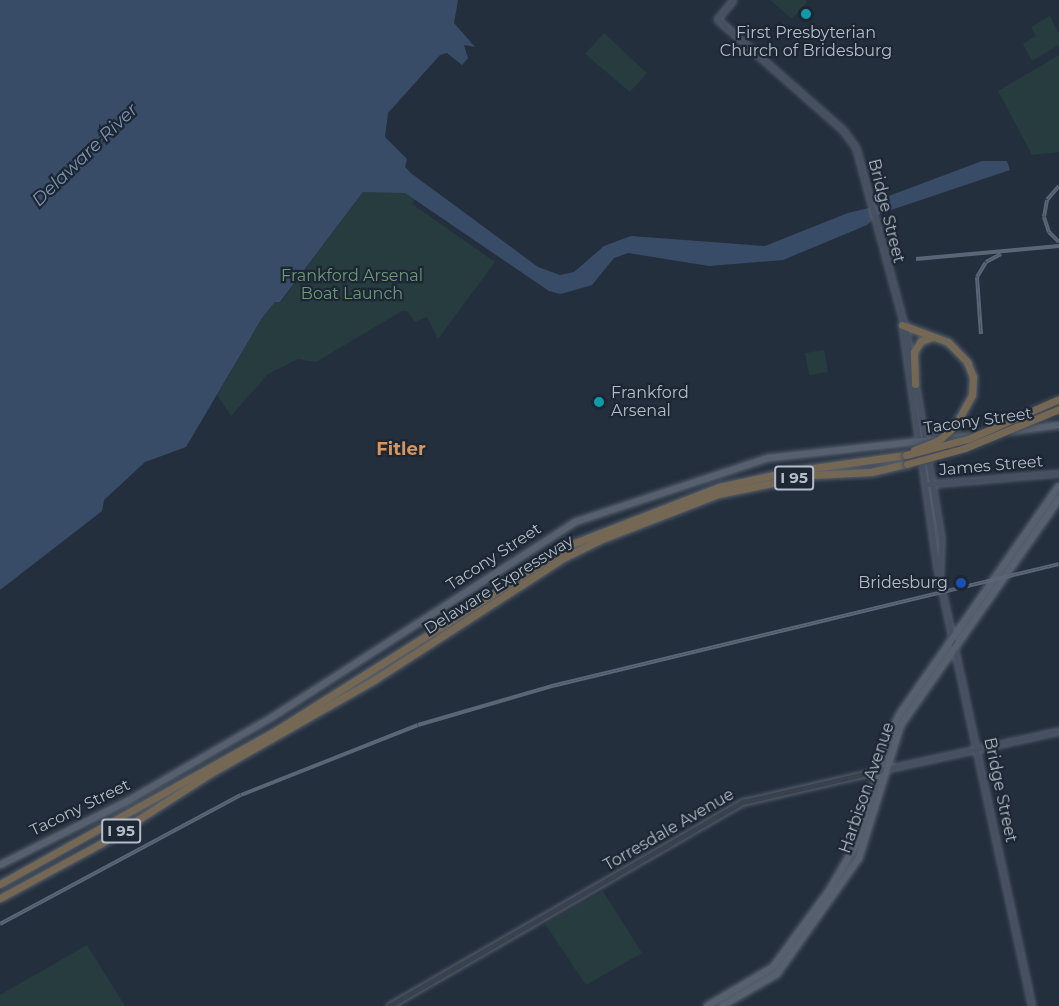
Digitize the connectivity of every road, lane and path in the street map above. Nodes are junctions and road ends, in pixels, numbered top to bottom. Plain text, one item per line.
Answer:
1 (733, 0) edge
2 (902, 325) junction
3 (936, 337) junction
4 (915, 384) junction
5 (1059, 399) edge
6 (1059, 409) edge
7 (919, 412) junction
8 (1059, 424) edge
9 (942, 440) junction
10 (919, 443) junction
11 (905, 454) junction
12 (1059, 473) edge
13 (928, 485) junction
14 (1059, 486) edge
15 (1059, 499) edge
16 (683, 502) junction
17 (952, 638) junction
18 (954, 647) junction
19 (1059, 731) edge
20 (977, 748) junction
21 (236, 755) junction
22 (880, 771) junction
23 (860, 845) junction
24 (859, 858) junction
25 (848, 861) junction
26 (0, 866) edge
27 (0, 884) edge
28 (0, 898) edge
29 (389, 1006) edge
30 (708, 1006) edge
31 (722, 1006) edge
32 (1032, 1006) edge

1 - 2 main road, Bridge Street
2 - 3 highway
2 - 4 main road, Bridge Street
2 - 10 main road, Bridge Street
3 - 4 highway
3 - 11 highway, bridge
4 - 7 main road, Bridge Street
5 - 11 highway, bridge
6 - 16 highway, Delaware Expressway / I 95, bridge
7 - 9 main road
7 - 10 main road, Bridge Street
8 - 9 main road, Tacony Street
9 - 10 main road, Tacony Street
10 - 13 main road, Bridge Street
10 - 26 main road, Tacony Street
11 - 16 highway, Delaware Expressway / I 95
12 - 13 main road, James Street
13 - 17 main road, Bridge Street
14 - 17 main road, Harbison Avenue
15 - 18 main road, Harbison Avenue
16 - 21 highway, Delaware Expressway / I 95
17 - 18 main road, Bridge Street
17 - 22 main road, Harbison Avenue
18 - 20 main road, Bridge Street
18 - 22 main road, Harbison Avenue
19 - 20 main road, Torresdale Avenue
20 - 22 main road, Torresdale Avenue
20 - 32 main road, Bridge Street
21 - 27 highway, Delaware Expressway / I 95
21 - 28 highway, Delaware Expressway / I 95
22 - 23 main road, Harbison Avenue
22 - 29 street, Torresdale Avenue
23 - 24 main road, Harbison Avenue
23 - 25 main road, Harbison Avenue
24 - 25 main road
24 - 31 main road, Harbison Avenue
25 - 30 main road, Harbison Avenue

